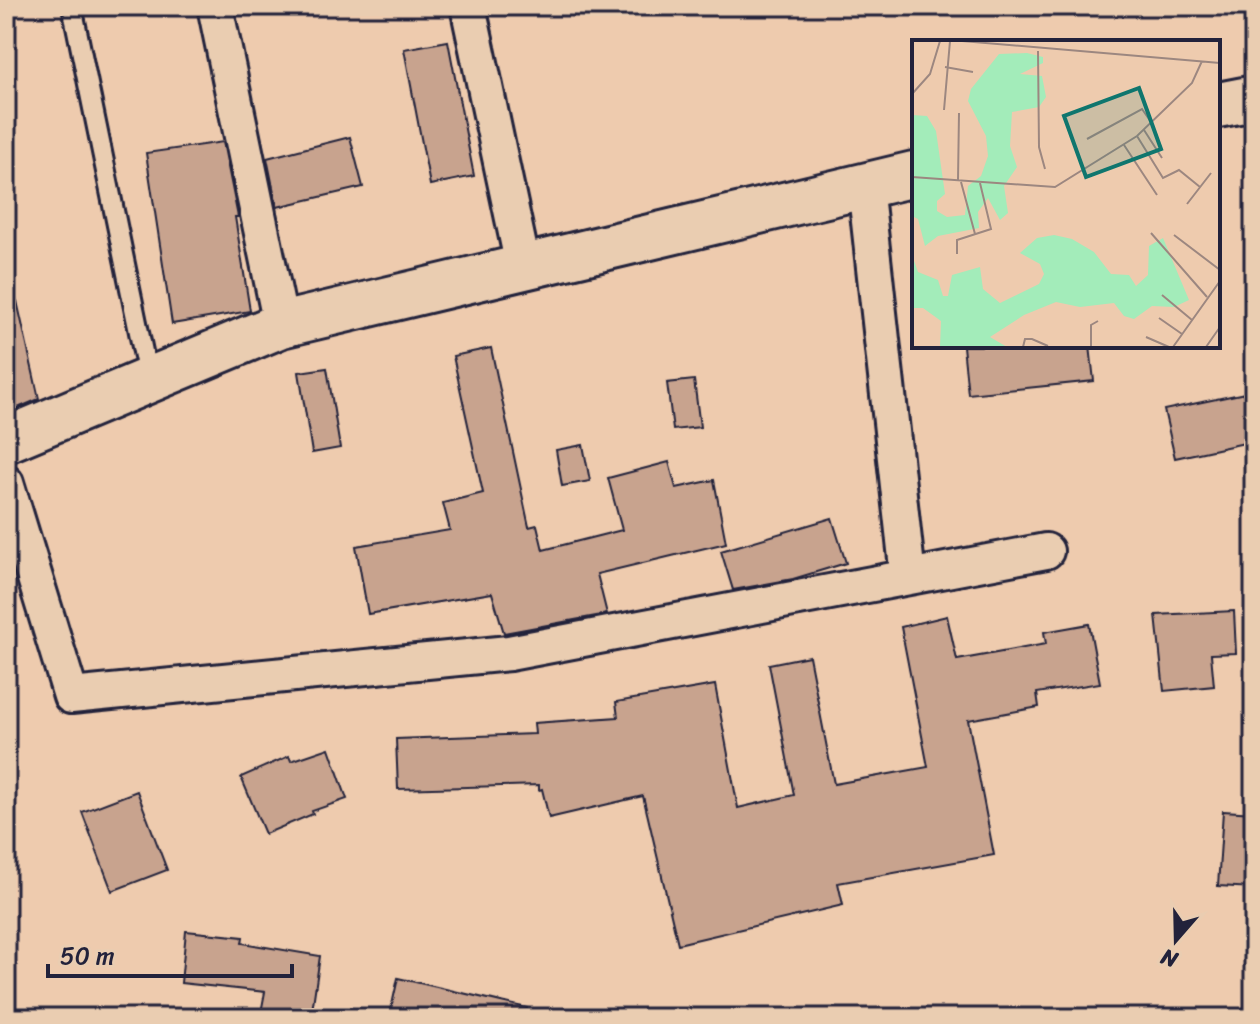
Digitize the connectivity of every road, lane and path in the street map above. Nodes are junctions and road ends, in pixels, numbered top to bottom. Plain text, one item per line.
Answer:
1 (72, 6) edge
2 (215, 6) edge
3 (468, 6) edge
4 (1254, 98) edge
5 (1220, 105) edge
6 (912, 174) edge
7 (865, 185) junction
8 (523, 266) junction
9 (281, 325) junction
10 (149, 381) junction
11 (6, 440) edge
12 (6, 483) edge
13 (1046, 551) dead end
14 (908, 577) junction

1 - 10 lane
2 - 9 street
3 - 8 street
4 - 5 main road
6 - 7 main road
7 - 8 main road
7 - 14 street
8 - 9 main road
9 - 10 main road
10 - 11 main road
12 - 14 street
13 - 14 street

